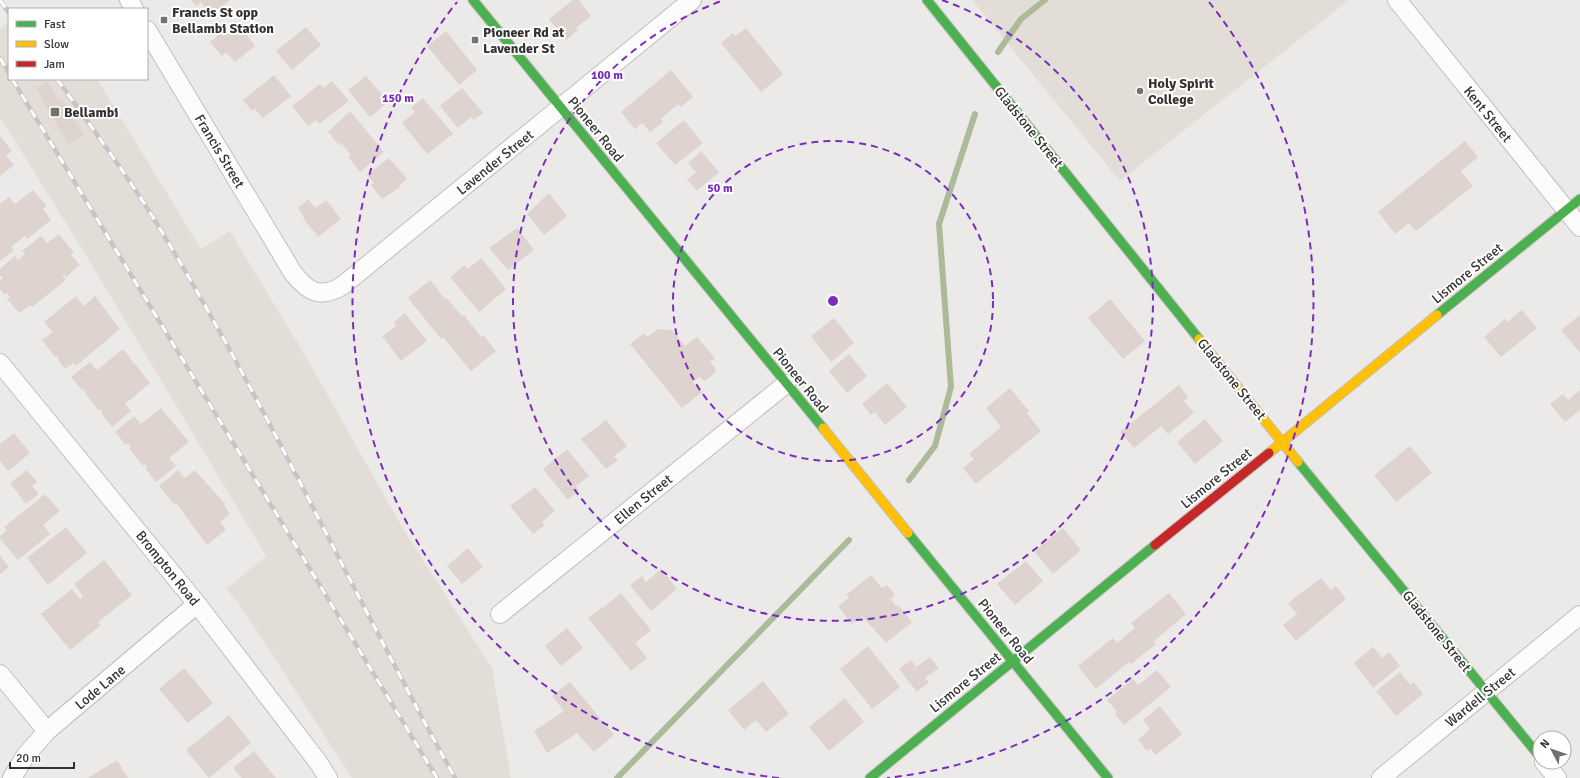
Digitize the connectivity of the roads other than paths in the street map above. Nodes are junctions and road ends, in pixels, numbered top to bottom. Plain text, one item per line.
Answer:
1 (472, 0) edge
2 (692, 0) edge
3 (927, 0) edge
4 (1397, 0) edge
5 (148, 32) edge
6 (561, 108) junction
7 (1573, 205) edge
8 (1580, 227) edge
9 (293, 273) joint
10 (0, 363) edge
11 (786, 384) junction
12 (1282, 442) junction
13 (197, 604) junction
14 (500, 614) dead end
15 (1580, 615) edge
16 (1012, 662) junction
17 (0, 674) edge
18 (1487, 692) junction
19 (47, 731) junction
20 (1532, 747) edge
21 (1550, 770) edge
22 (12, 778) edge
23 (328, 778) edge
24 (870, 778) edge
25 (1108, 778) edge
26 (1381, 778) edge
27 (1557, 778) edge

1 - 6 street, Pioneer Road
2 - 6 street, Lavender Street
3 - 12 street, Gladstone Street
4 - 7 street, Kent Street
5 - 9 street, Francis Street
6 - 9 street, Lavender Street
6 - 11 street, Pioneer Road
7 - 8 street, Kent Street
7 - 12 street, Lismore Street
10 - 13 street, Brompton Road
11 - 14 street, Ellen Street
11 - 16 street, Pioneer Road
12 - 16 street, Lismore Street
12 - 18 street, Gladstone Street
13 - 19 street, Lode Lane
13 - 23 street, Brompton Road
15 - 18 street, Wardell Street
16 - 24 street, Lismore Street
16 - 25 street, Pioneer Road
17 - 19 street
18 - 20 street, Gladstone Street
18 - 26 street, Wardell Street
19 - 22 street, Lode Lane
21 - 27 street

